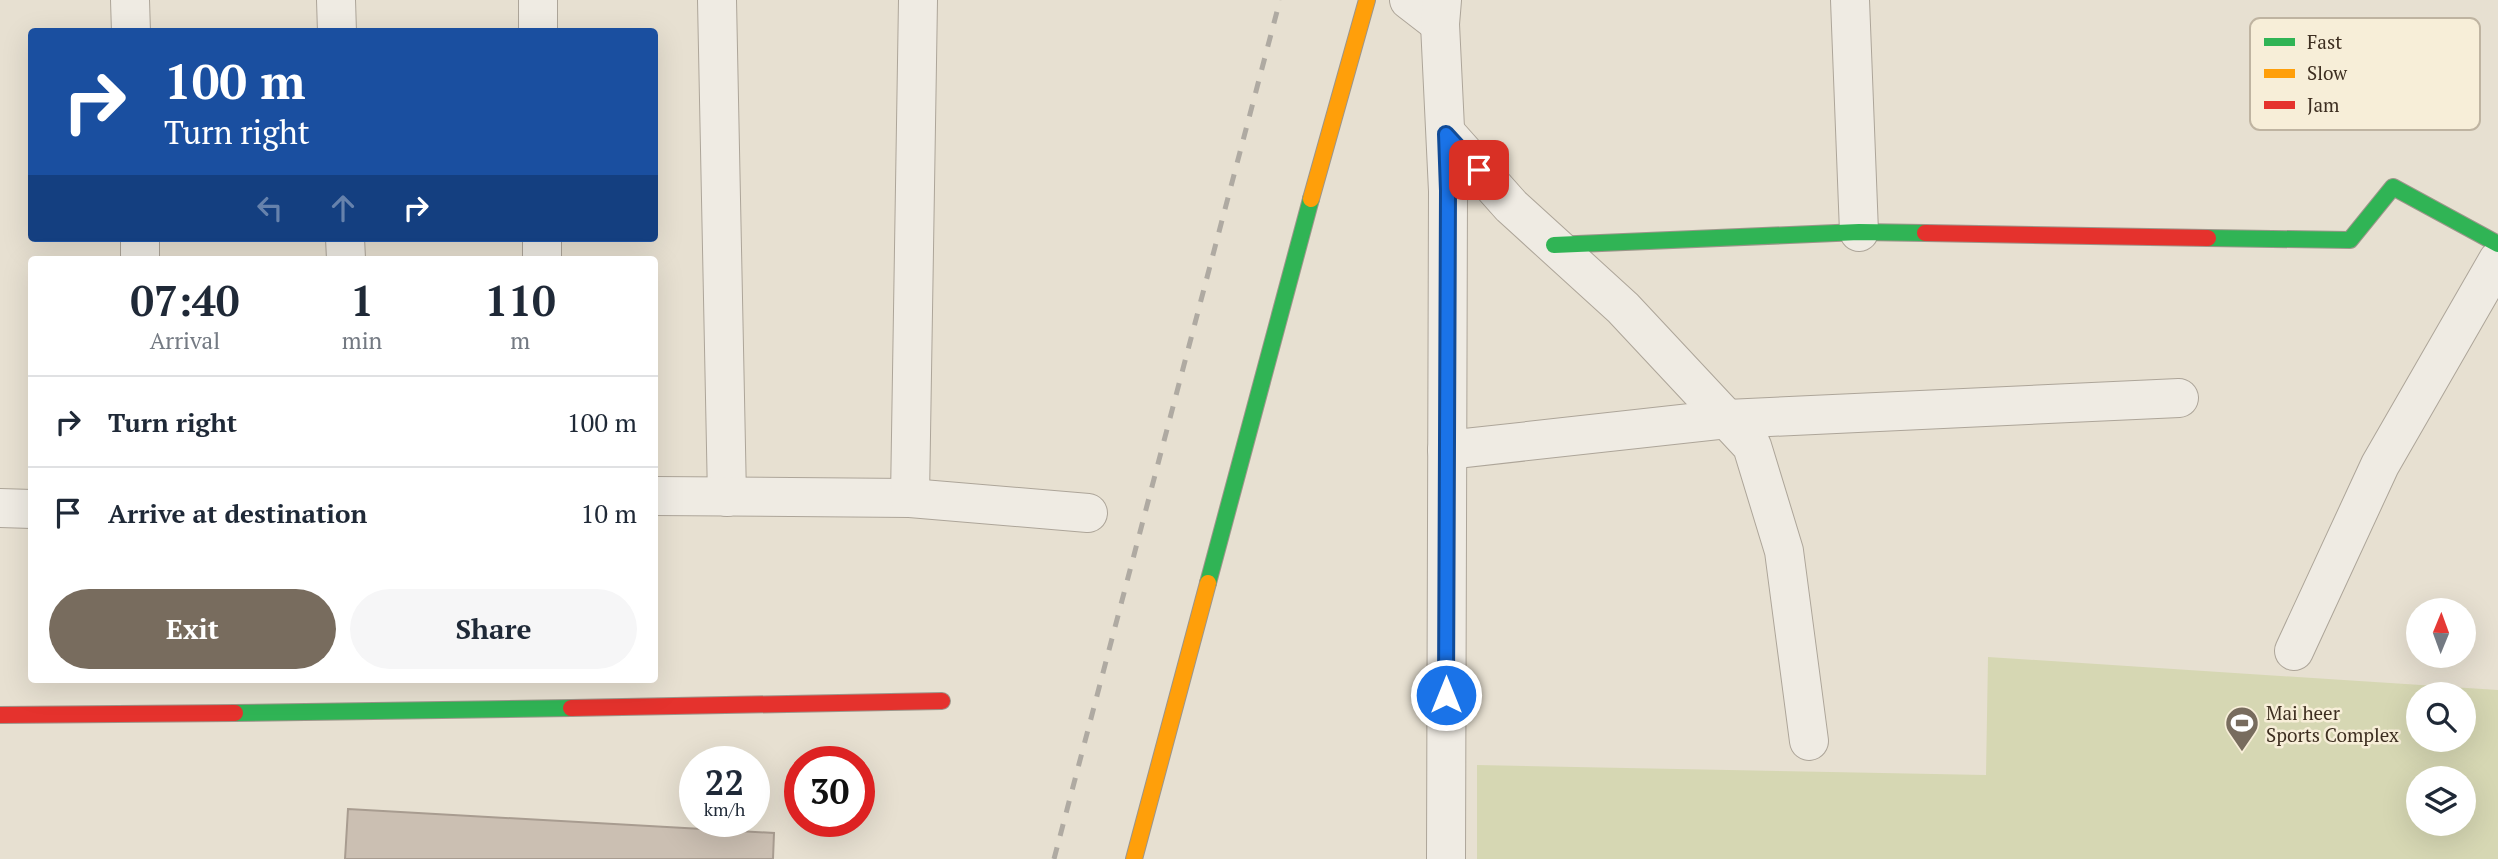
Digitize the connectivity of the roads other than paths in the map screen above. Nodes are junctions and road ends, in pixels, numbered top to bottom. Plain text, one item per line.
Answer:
1 (130, 0) edge
2 (336, 0) edge
3 (538, 0) edge
4 (717, 0) edge
5 (918, 0) edge
6 (1367, 0) edge
7 (1409, 0) edge
8 (1850, 0) edge
9 (1441, 12) edge
10 (131, 28) edge
11 (337, 28) edge
12 (538, 28) edge
13 (1446, 134) junction
14 (1858, 232) junction
15 (2498, 244) edge
16 (1554, 245) junction
17 (2498, 260) edge
18 (2179, 398) dead end
19 (1727, 419) junction
20 (1447, 450) junction
21 (658, 496) edge
22 (727, 497) junction
23 (910, 498) junction
24 (0, 508) edge
25 (28, 509) edge
26 (1088, 513) dead end
27 (2294, 651) dead end
28 (942, 701) dead end
29 (0, 715) edge
30 (1809, 741) dead end
31 (1134, 859) edge
32 (1446, 859) edge

1 - 10 street
2 - 11 street
3 - 12 street
4 - 22 street
5 - 23 street
6 - 31 street
7 - 9 street
8 - 14 street
9 - 13 street
13 - 16 street
13 - 20 street
14 - 15 street
14 - 16 street
16 - 19 street
17 - 27 street
18 - 19 street
19 - 20 street
19 - 30 street
20 - 32 street
21 - 22 street
22 - 23 street
23 - 26 street
24 - 25 street
28 - 29 street

